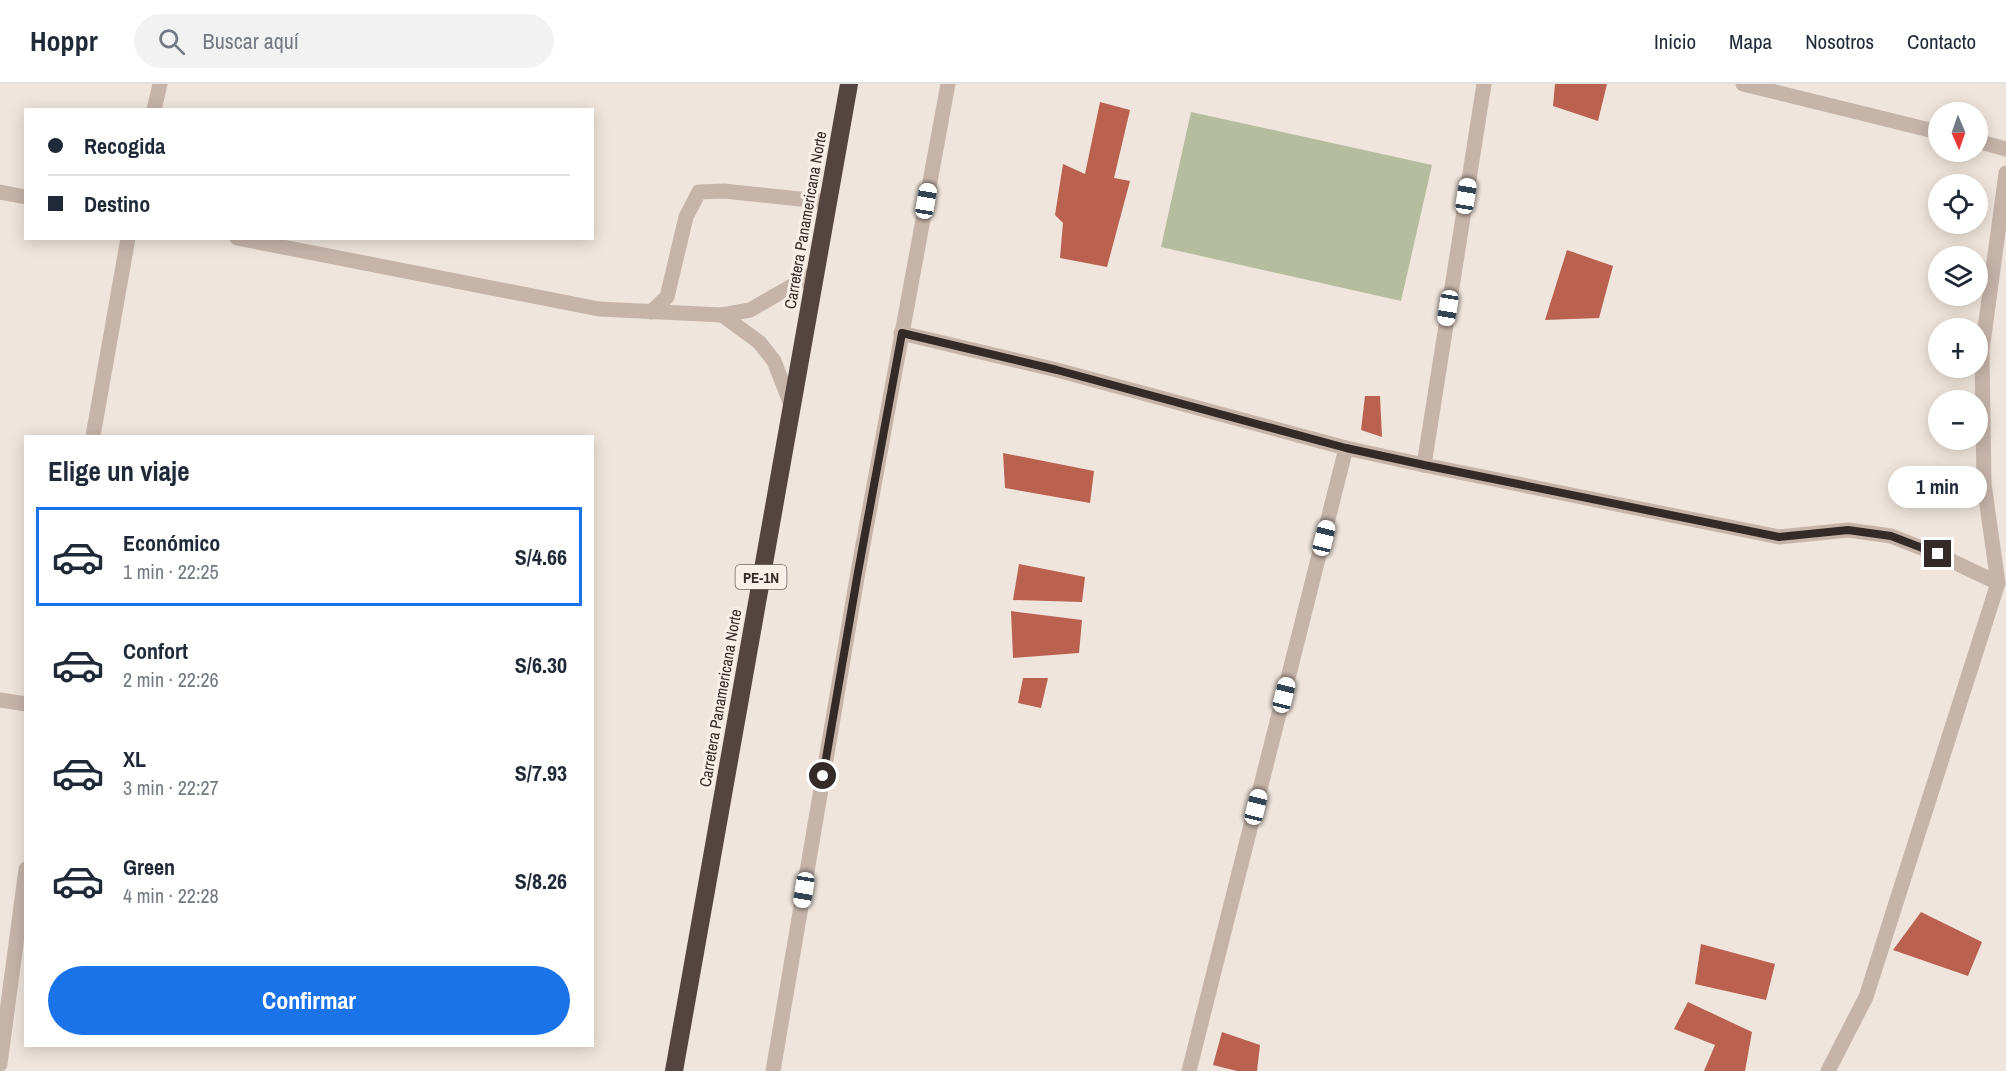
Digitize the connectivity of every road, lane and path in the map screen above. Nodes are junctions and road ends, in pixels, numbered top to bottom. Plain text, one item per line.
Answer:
1 (160, 84) edge
2 (849, 84) edge
3 (948, 84) edge
4 (1484, 84) edge
5 (1743, 84) edge
6 (154, 108) edge
7 (1928, 130) edge
8 (1988, 144) edge
9 (2006, 148) edge
10 (2006, 173) edge
11 (0, 192) edge
12 (24, 197) edge
13 (828, 202) junction
14 (128, 240) edge
15 (247, 240) edge
16 (816, 272) junction
17 (651, 312) junction
18 (722, 315) junction
19 (902, 333) junction
20 (792, 407) junction
21 (93, 435) edge
22 (1346, 448) junction
23 (1424, 465) junction
24 (1998, 583) junction
25 (0, 700) edge
26 (24, 704) edge
27 (24, 884) edge
28 (0, 1064) edge
29 (674, 1071) edge
30 (773, 1071) edge
31 (1189, 1071) edge
32 (1828, 1071) edge

1 - 6 street
2 - 13 highway, Carretera Panamericana Norte / PE-1N
3 - 19 street
4 - 23 street
5 - 7 street
8 - 9 street
10 - 24 street
11 - 12 street
13 - 16 highway, Carretera Panamericana Norte / PE-1N
13 - 17 street
14 - 21 street
15 - 17 street
16 - 18 street
16 - 20 highway, Carretera Panamericana Norte / PE-1N
17 - 18 street
18 - 20 street
19 - 22 street
19 - 30 street
20 - 29 highway, Carretera Panamericana Norte / PE-1N
22 - 23 street
22 - 31 street
23 - 24 street
24 - 32 street
25 - 26 street
27 - 28 street

